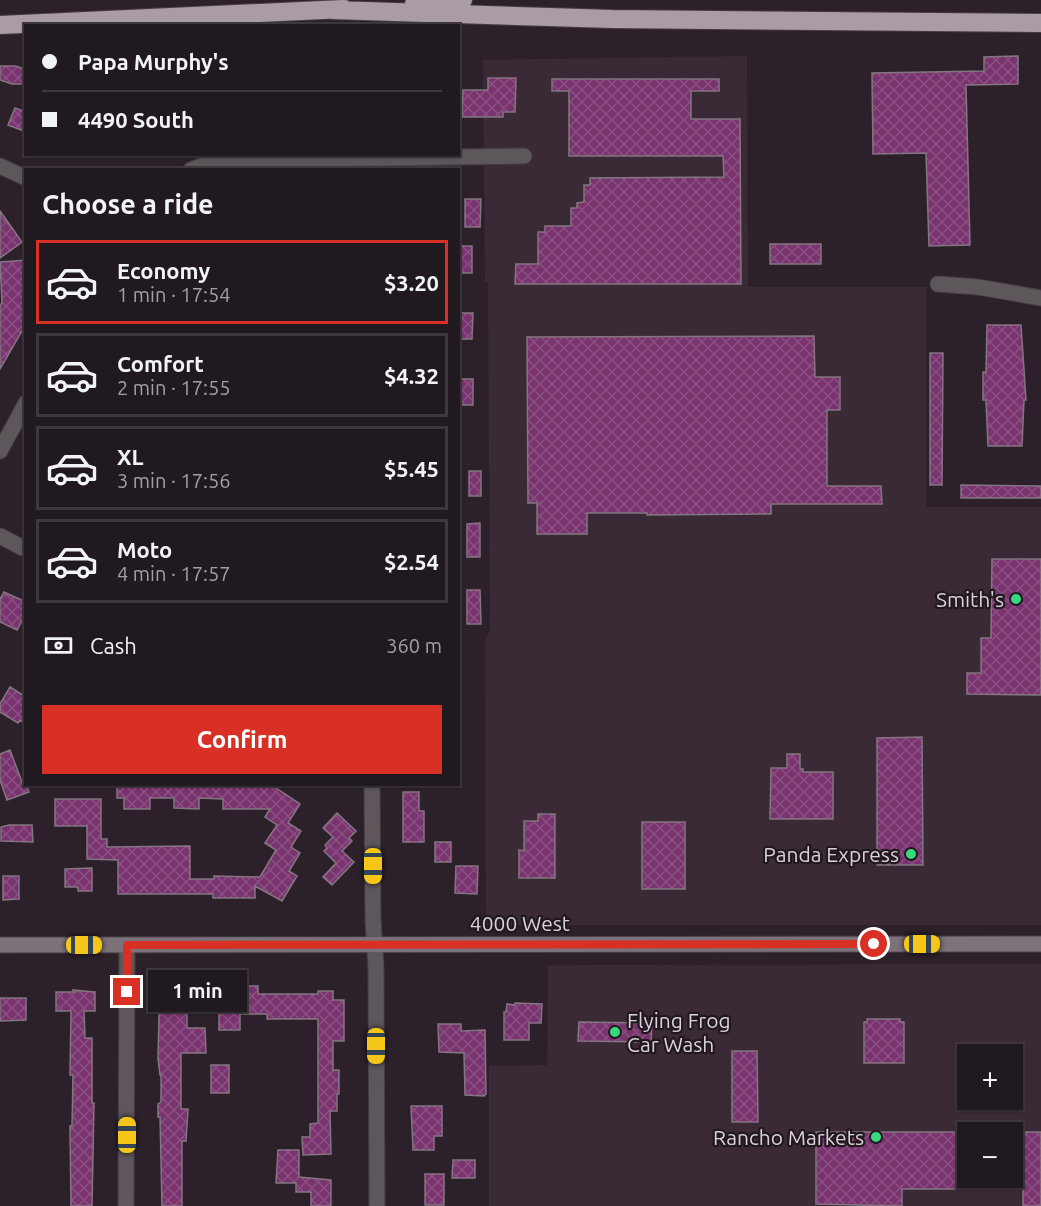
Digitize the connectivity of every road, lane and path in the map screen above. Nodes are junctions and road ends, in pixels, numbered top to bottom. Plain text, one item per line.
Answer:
1 (463, 0) edge
2 (333, 10) junction
3 (1041, 23) edge
4 (0, 25) edge
5 (524, 156) dead end
6 (392, 164) edge
7 (0, 166) edge
8 (196, 168) edge
9 (24, 177) edge
10 (938, 284) dead end
11 (1041, 298) edge
12 (24, 407) edge
13 (0, 451) edge
14 (0, 536) edge
15 (23, 548) dead end
16 (372, 786) edge
17 (374, 944) junction
18 (1041, 944) edge
19 (0, 945) edge
20 (127, 945) junction
21 (126, 1206) edge
22 (377, 1206) edge

1 - 2 highway
2 - 3 highway
2 - 4 highway
5 - 6 street
6 - 8 street
7 - 9 street
10 - 11 street
12 - 13 street
14 - 15 street
16 - 17 street
17 - 18 street, 4000 West
17 - 20 street, 4000 West
17 - 22 street
19 - 20 street, 4000 West
20 - 21 street

